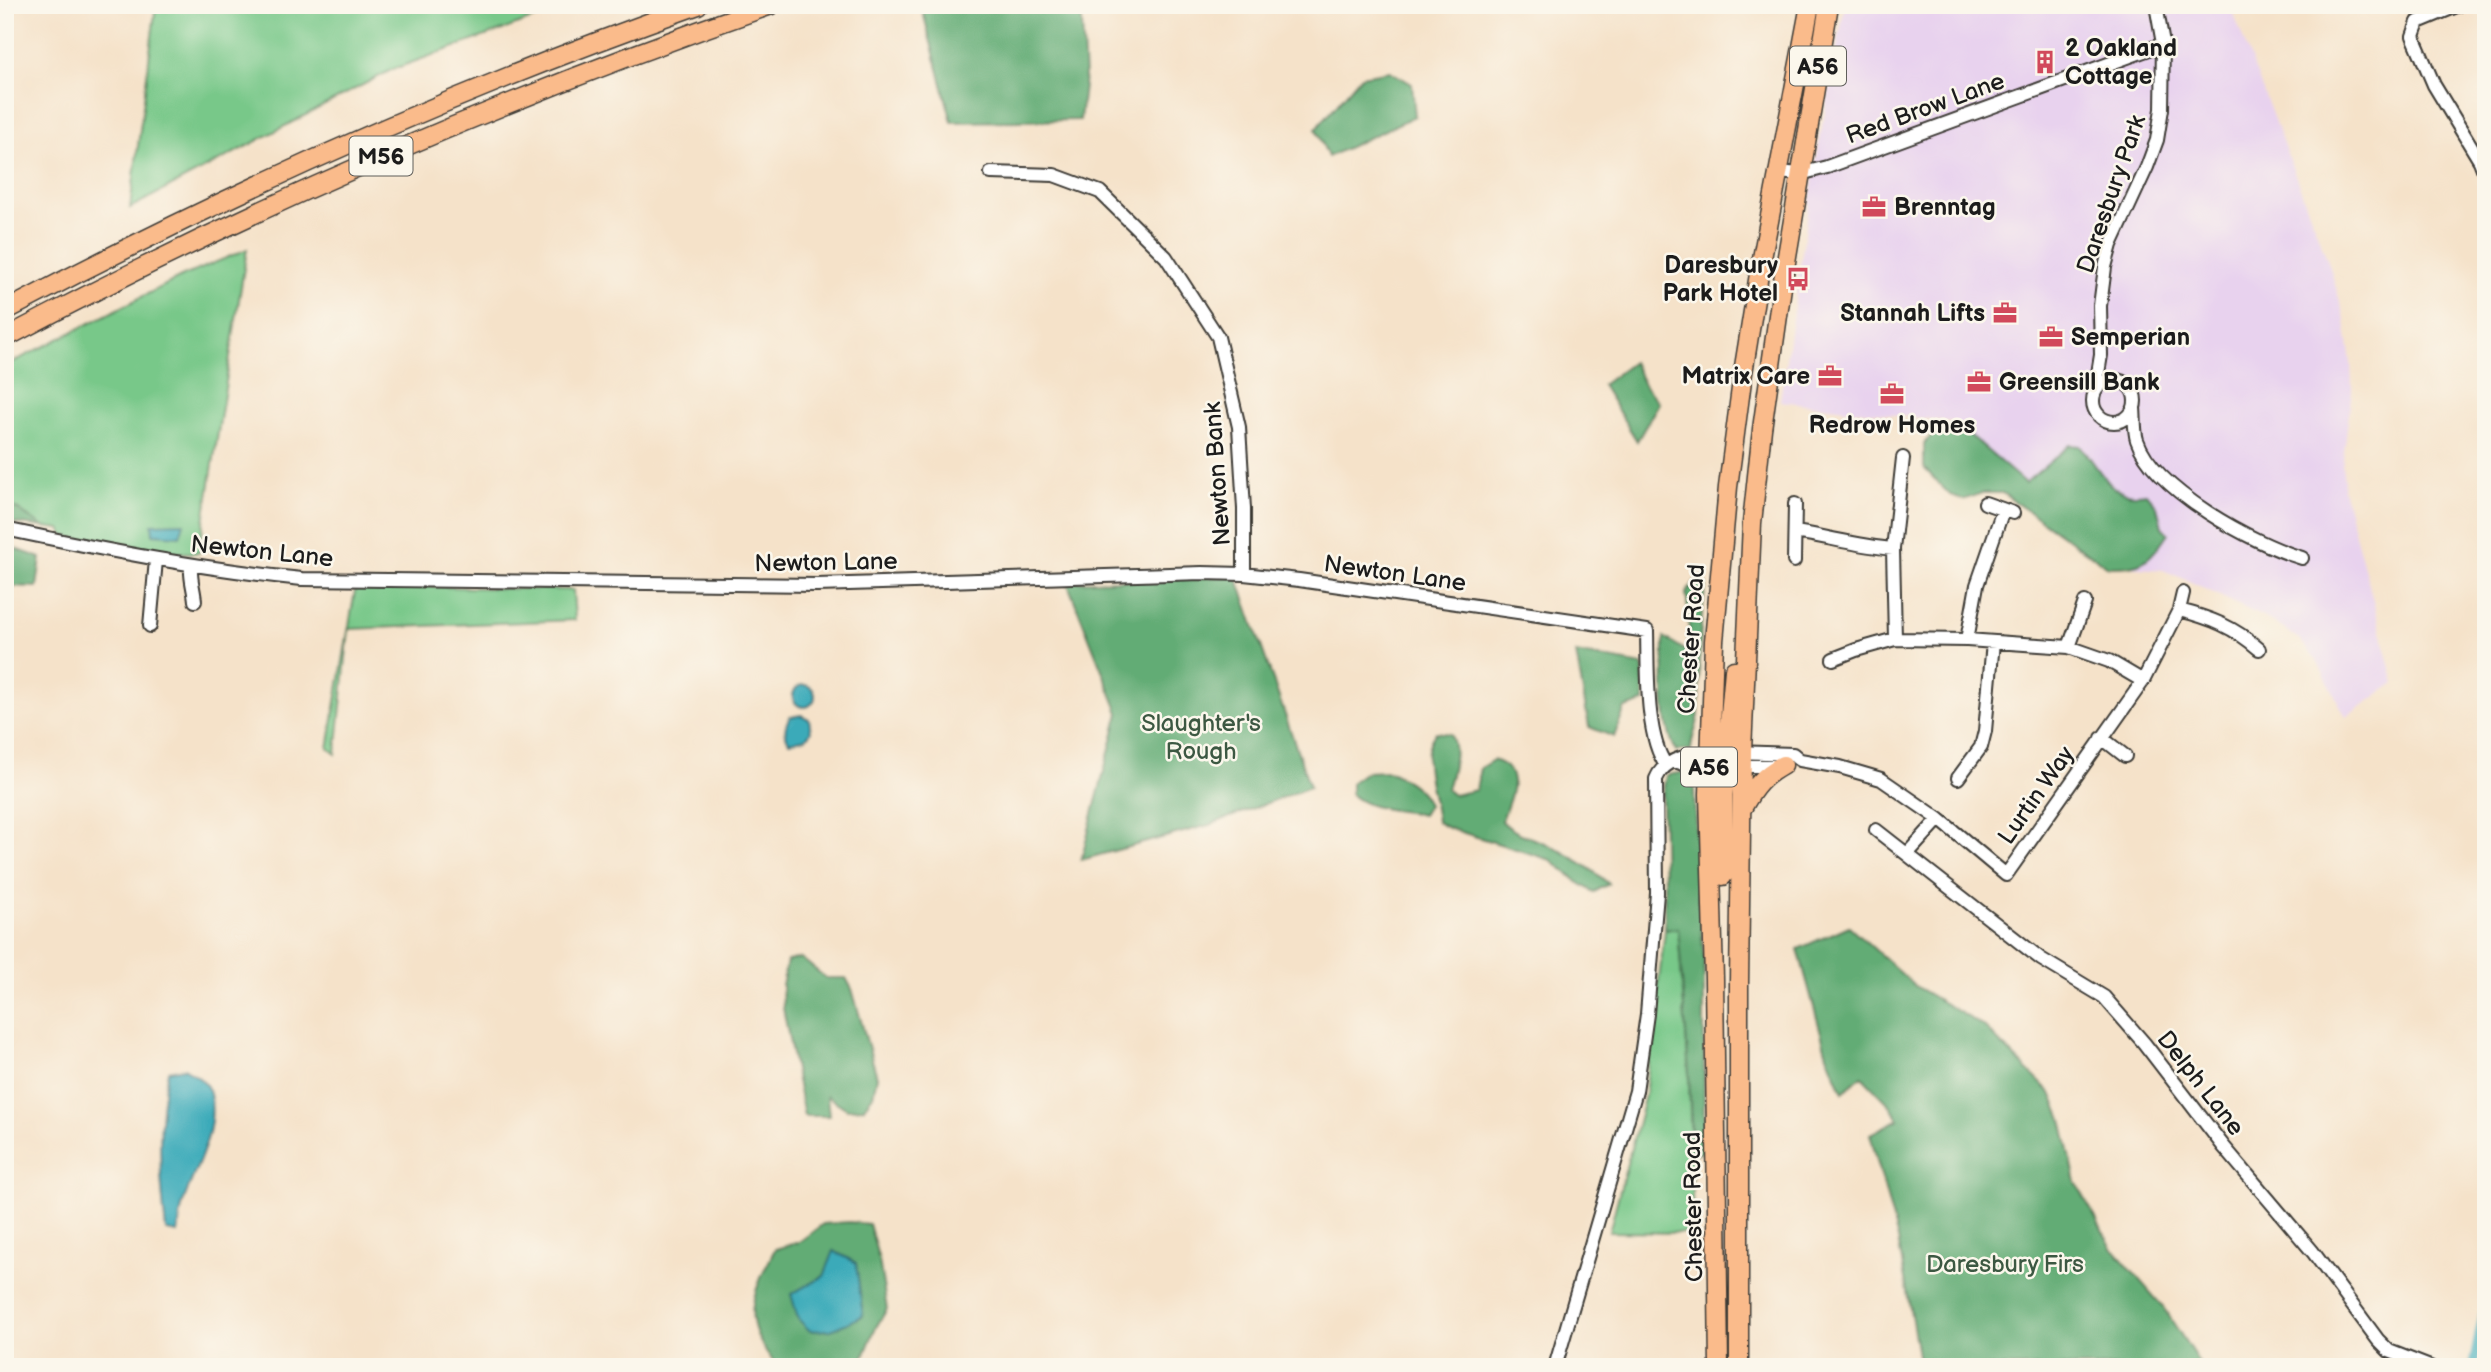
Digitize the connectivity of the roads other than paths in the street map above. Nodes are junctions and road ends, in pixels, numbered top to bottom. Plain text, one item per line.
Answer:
1 (698, 5) edge
2 (771, 5) edge
3 (1810, 5) edge
4 (1829, 5) edge
5 (2156, 5) edge
6 (2459, 5) edge
7 (2163, 44) junction
8 (1778, 172) junction
9 (992, 173) dead end
10 (1800, 174) junction
11 (2486, 176) edge
12 (5, 311) edge
13 (5, 338) edge
14 (2101, 355) junction
15 (2121, 380) junction
16 (2095, 392) junction
17 (2134, 408) junction
18 (2108, 421) junction
19 (2136, 439) junction
20 (1903, 458) dead end
21 (1985, 503) dead end
22 (1796, 504) dead end
23 (5, 529) edge
24 (1795, 532) junction
25 (1893, 548) junction
26 (2302, 558) dead end
27 (156, 560) junction
28 (1794, 561) dead end
29 (191, 566) junction
30 (1244, 574) junction
31 (2183, 593) dead end
32 (195, 601) dead end
33 (2085, 602) dead end
34 (2179, 610) junction
35 (150, 626) dead end
36 (1647, 631) joint
37 (1895, 639) junction
38 (1967, 640) junction
39 (1993, 642) junction
40 (2069, 647) junction
41 (2259, 649) dead end
42 (1833, 659) dead end
43 (2143, 681) junction
44 (2102, 738) junction
45 (2125, 756) dead end
46 (1726, 759) junction
47 (1800, 760) junction
48 (1671, 763) junction
49 (1783, 765) junction
50 (1958, 778) dead end
51 (1742, 810) junction
52 (1939, 819) junction
53 (1876, 830) dead end
54 (1908, 853) junction
55 (1555, 1367) edge
56 (1719, 1367) edge
57 (1739, 1367) edge
58 (2430, 1367) edge

1 - 12 highway, M56
2 - 13 highway, M56
3 - 8 highway, Chester Road / A56
4 - 10 highway, Chester Road / A56
5 - 7 street, Daresbury Park
6 - 11 street
7 - 10 street, Red Brow Lane
7 - 14 street, Daresbury Park
8 - 10 street, Red Brow Lane
8 - 46 highway, Chester Road / A56
9 - 30 street, Newton Bank
10 - 46 highway, Chester Road / A56
14 - 15 street
14 - 16 street, Daresbury Park
15 - 16 street
15 - 17 street
16 - 18 street
17 - 18 street
17 - 19 street
18 - 19 street
19 - 26 street
20 - 25 street
21 - 38 street
22 - 24 street
23 - 27 street, Newton Lane
24 - 25 street
24 - 28 street
25 - 37 street
27 - 29 street, Newton Lane
27 - 35 street
29 - 30 street, Newton Lane
29 - 32 street
30 - 36 street, Newton Lane
31 - 34 street, Lurtin Way
33 - 40 street
34 - 41 street
34 - 43 street, Lurtin Way
36 - 48 street, Chester Road
37 - 38 street
37 - 42 street
38 - 39 street
39 - 40 street
39 - 50 street
40 - 43 street
43 - 44 street, Lurtin Way
44 - 45 street, Lurtin Way
44 - 52 street, Lurtin Way
46 - 47 street
46 - 48 street
46 - 49 street
46 - 51 highway, Chester Road / A56
46 - 56 highway, Chester Road / A56
47 - 49 street
47 - 52 street
48 - 55 street
49 - 51 highway
51 - 57 highway, Chester Road / A56
52 - 54 street
53 - 54 street, Delph Lane
54 - 58 street, Delph Lane

